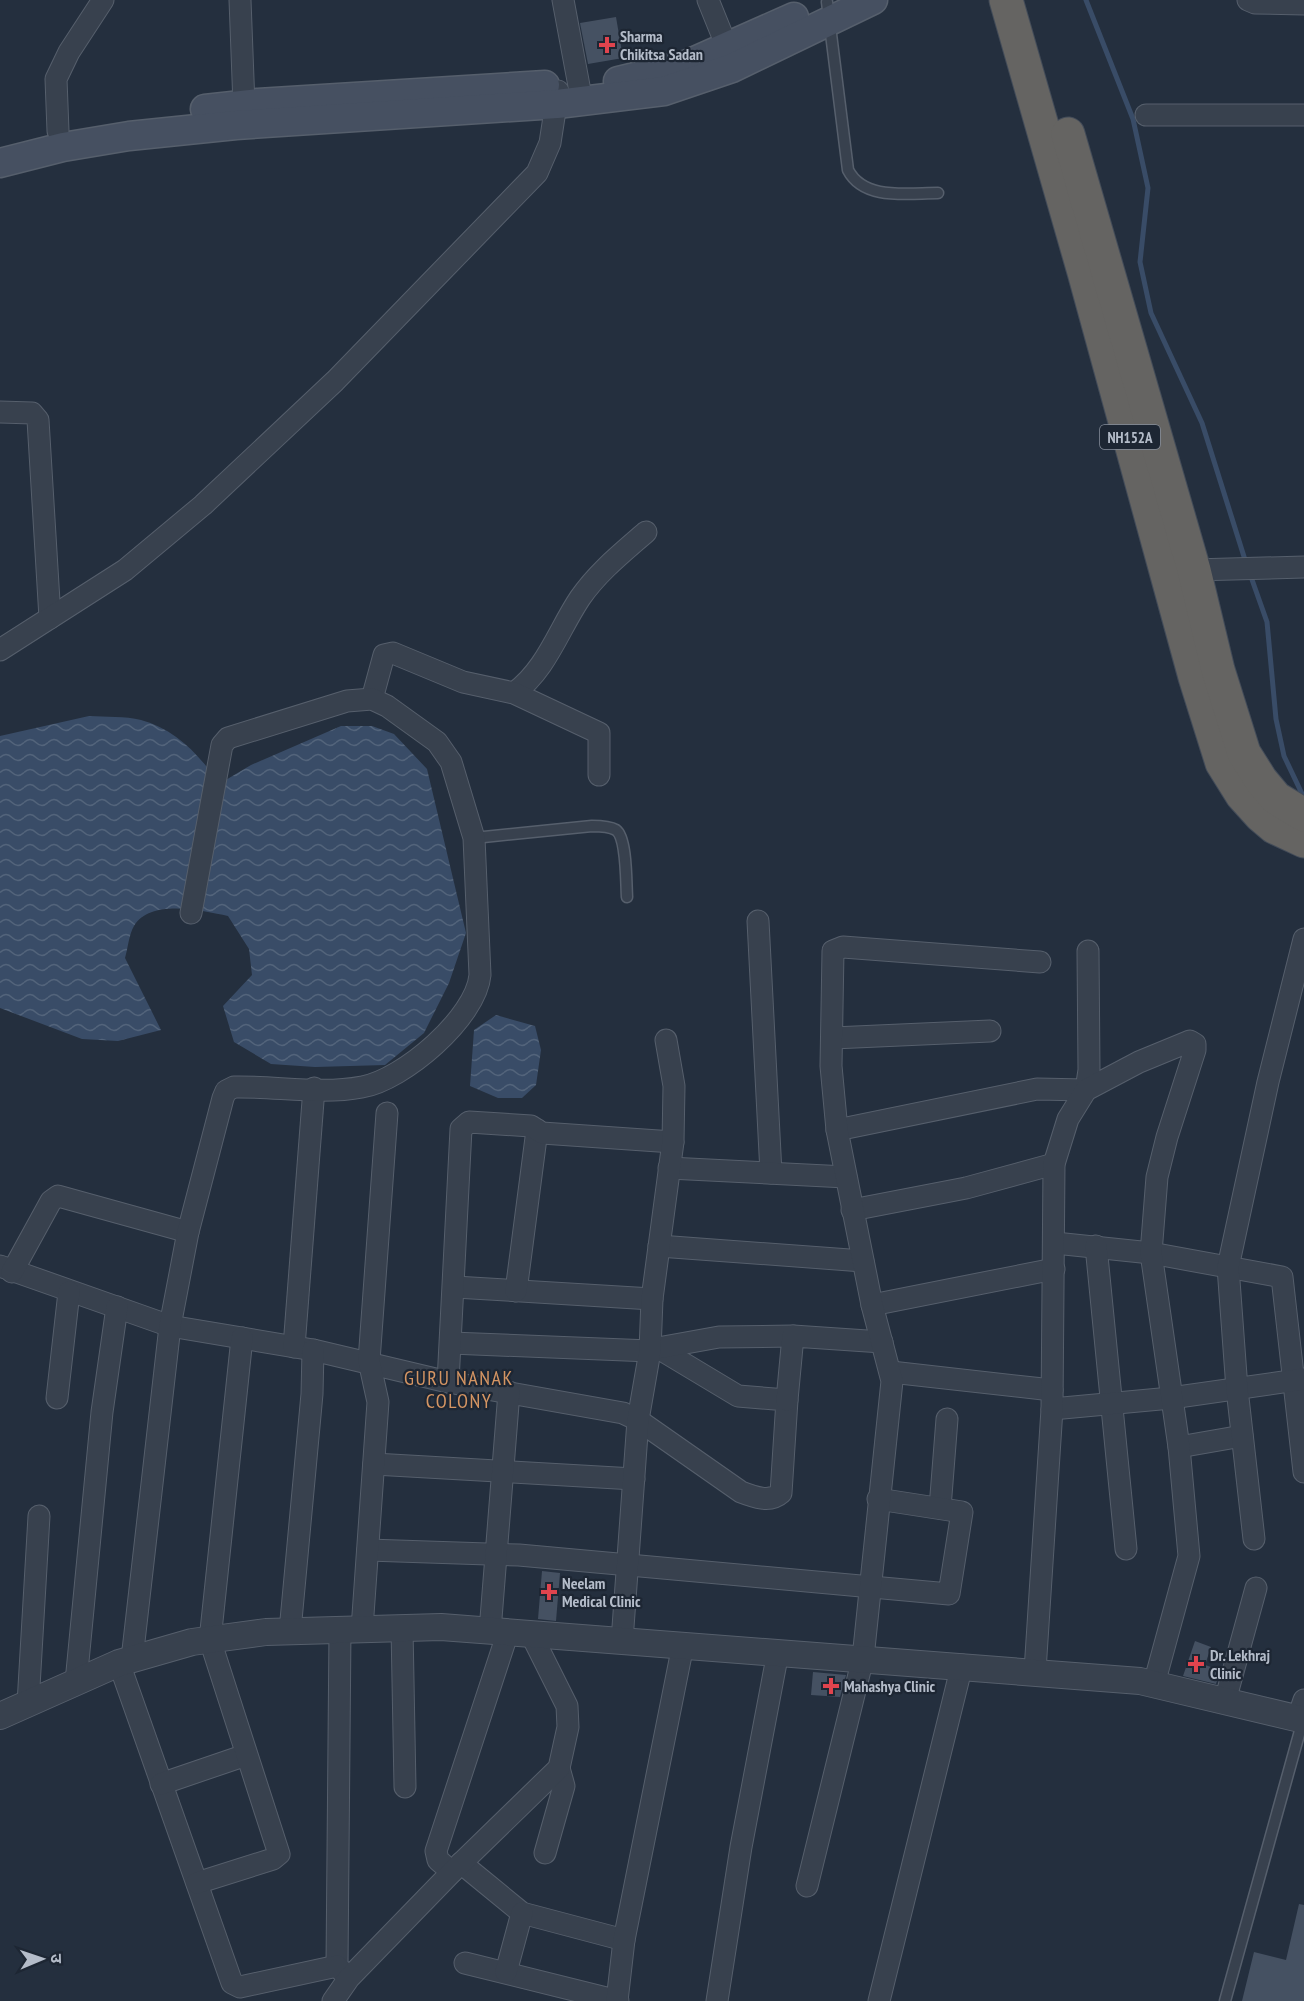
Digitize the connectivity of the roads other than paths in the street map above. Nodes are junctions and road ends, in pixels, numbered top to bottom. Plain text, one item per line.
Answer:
1 (103, 0) edge
2 (240, 0) edge
3 (563, 0) edge
4 (708, 0) edge
5 (873, 0) edge
6 (1006, 0) edge
7 (1028, 0) edge
8 (1248, 0) edge
9 (1304, 4) edge
10 (830, 8) edge
11 (728, 46) junction
12 (569, 93) junction
13 (244, 105) junction
14 (1146, 115) dead end
15 (1304, 115) edge
16 (58, 131) junction
17 (0, 147) edge
18 (0, 163) edge
19 (938, 193) dead end
20 (0, 411) edge
21 (646, 532) dead end
22 (1304, 567) edge
23 (1194, 570) junction
24 (50, 618) junction
25 (0, 650) edge
26 (513, 693) junction
27 (372, 699) junction
28 (599, 775) dead end
29 (1304, 815) edge
30 (474, 838) junction
31 (1304, 841) edge
32 (627, 897) dead end
33 (191, 913) dead end
34 (758, 921) dead end
35 (1304, 939) edge
36 (1088, 951) dead end
37 (1040, 963) dead end
38 (990, 1031) dead end
39 (833, 1038) junction
40 (666, 1040) dead end
41 (314, 1088) junction
42 (1086, 1090) junction
43 (387, 1113) dead end
44 (537, 1130) junction
45 (837, 1130) junction
46 (673, 1142) junction
47 (1054, 1164) junction
48 (669, 1168) junction
49 (771, 1173) junction
50 (846, 1176) junction
51 (852, 1210) junction
52 (188, 1232) junction
53 (1054, 1243) junction
54 (659, 1246) junction
55 (1096, 1246) junction
56 (1151, 1253) junction
57 (863, 1261) junction
58 (1228, 1267) junction
59 (6, 1269) edge
60 (1054, 1269) junction
61 (454, 1287) junction
62 (516, 1291) junction
63 (69, 1292) junction
64 (652, 1299) junction
65 (872, 1305) junction
66 (117, 1307) junction
67 (170, 1326) junction
68 (793, 1336) junction
69 (242, 1338) junction
70 (882, 1342) junction
71 (452, 1343) junction
72 (304, 1348) junction
73 (654, 1350) junction
74 (369, 1362) junction
75 (891, 1372) junction
76 (1299, 1380) edge
77 (447, 1383) junction
78 (1237, 1389) junction
79 (509, 1392) junction
80 (57, 1398) dead end
81 (1171, 1398) junction
82 (1052, 1399) junction
83 (787, 1400) junction
84 (1110, 1402) junction
85 (946, 1419) dead end
86 (638, 1420) junction
87 (1242, 1437) junction
88 (1179, 1447) junction
89 (374, 1464) junction
90 (502, 1471) junction
91 (1304, 1472) edge
92 (634, 1479) junction
93 (878, 1499) junction
94 (940, 1508) junction
95 (39, 1516) dead end
96 (1254, 1539) dead end
97 (1126, 1549) dead end
98 (368, 1550) junction
99 (496, 1554) junction
100 (627, 1565) junction
101 (869, 1588) junction
102 (1256, 1588) dead end
103 (402, 1628) junction
104 (351, 1630) junction
105 (290, 1631) junction
106 (510, 1632) junction
107 (210, 1640) junction
108 (622, 1641) junction
109 (683, 1645) junction
110 (778, 1652) junction
111 (862, 1658) junction
112 (125, 1661) junction
113 (962, 1665) junction
114 (1035, 1671) junction
115 (76, 1682) junction
116 (1154, 1684) junction
117 (1225, 1701) junction
118 (28, 1704) junction
119 (1302, 1714) edge
120 (0, 1716) edge
121 (246, 1755) junction
122 (559, 1768) junction
123 (161, 1784) junction
124 (405, 1787) dead end
125 (545, 1853) dead end
126 (456, 1868) junction
127 (197, 1883) junction
128 (807, 1886) dead end
129 (522, 1913) junction
130 (624, 1940) junction
131 (465, 1963) dead end
132 (343, 1972) junction
133 (506, 1972) junction
134 (333, 2001) edge
135 (617, 2001) edge
136 (717, 2001) edge
137 (879, 2001) edge
138 (1225, 2001) edge

1 - 16 street
2 - 13 street
3 - 12 street
4 - 11 street
5 - 10 main road
6 - 31 highway, NH152A
7 - 23 highway, NH152A
8 - 9 street
10 - 11 main road
10 - 12 main road
10 - 19 lane
11 - 12 main road
12 - 13 main road
12 - 18 main road
12 - 24 street
13 - 16 main road
14 - 15 street
16 - 17 main road
20 - 24 street
21 - 26 street
22 - 23 street
23 - 29 highway, NH152A
24 - 25 street
26 - 27 street
26 - 28 street
27 - 30 street
27 - 33 street
30 - 32 lane
30 - 41 street
34 - 49 street
35 - 58 street
36 - 42 street
37 - 39 street
38 - 39 street
39 - 45 street
40 - 46 street
41 - 52 street
41 - 72 street
42 - 45 street
42 - 47 street
42 - 56 street
43 - 74 street
44 - 46 street
44 - 61 street
44 - 62 street
45 - 50 street
46 - 48 street
47 - 51 street
47 - 53 street
48 - 49 street
48 - 54 street
49 - 50 street
50 - 51 street
51 - 57 street
52 - 59 street
52 - 67 street
53 - 55 street
53 - 60 street
54 - 57 street
54 - 64 street
55 - 56 street
55 - 84 street
56 - 58 street
56 - 81 street
57 - 65 street
58 - 76 street
58 - 78 street
59 - 63 street
60 - 65 street
60 - 82 street
61 - 62 street
61 - 71 street
62 - 64 street
63 - 66 street
63 - 80 street
64 - 73 street
65 - 70 street
66 - 67 street
66 - 115 street
67 - 69 street
67 - 112 street
68 - 70 street
68 - 73 street
68 - 83 street
69 - 72 street
69 - 107 street
70 - 75 street
71 - 73 street
71 - 77 street
72 - 74 street
72 - 105 street
73 - 83 street
73 - 86 street
74 - 77 street
74 - 89 street
75 - 82 street
75 - 93 street
76 - 78 street
76 - 91 street
77 - 79 street
78 - 81 street
78 - 87 street
79 - 86 street
79 - 90 street
81 - 84 street
81 - 88 street
82 - 84 street
82 - 114 street
83 - 86 street
84 - 97 street
85 - 94 street
86 - 92 street
87 - 88 street
87 - 96 street
88 - 116 street
89 - 90 street
89 - 98 street
90 - 92 street
90 - 99 street
92 - 100 street
93 - 94 street
93 - 101 street
94 - 101 street
95 - 118 street
98 - 99 street
98 - 104 street
99 - 100 street
99 - 106 street
100 - 101 street
100 - 108 street
101 - 111 street
102 - 117 street
103 - 104 street
103 - 106 street
103 - 124 street
104 - 105 street
104 - 132 street
105 - 107 street
106 - 108 street
106 - 122 street
106 - 126 street
107 - 112 street
107 - 121 street
108 - 109 street
109 - 110 street
109 - 130 street
110 - 111 street
110 - 136 street
111 - 113 street
111 - 128 street
112 - 115 street
112 - 123 street
113 - 114 street
113 - 137 street
114 - 116 street
115 - 118 street
116 - 117 street
117 - 119 street
118 - 120 street
119 - 138 lane
121 - 123 street
121 - 127 street
122 - 125 street
122 - 126 street
123 - 127 street
126 - 129 street
126 - 132 street
127 - 132 street
129 - 130 street
129 - 133 street
130 - 135 street
131 - 133 street
132 - 134 street
133 - 135 street

